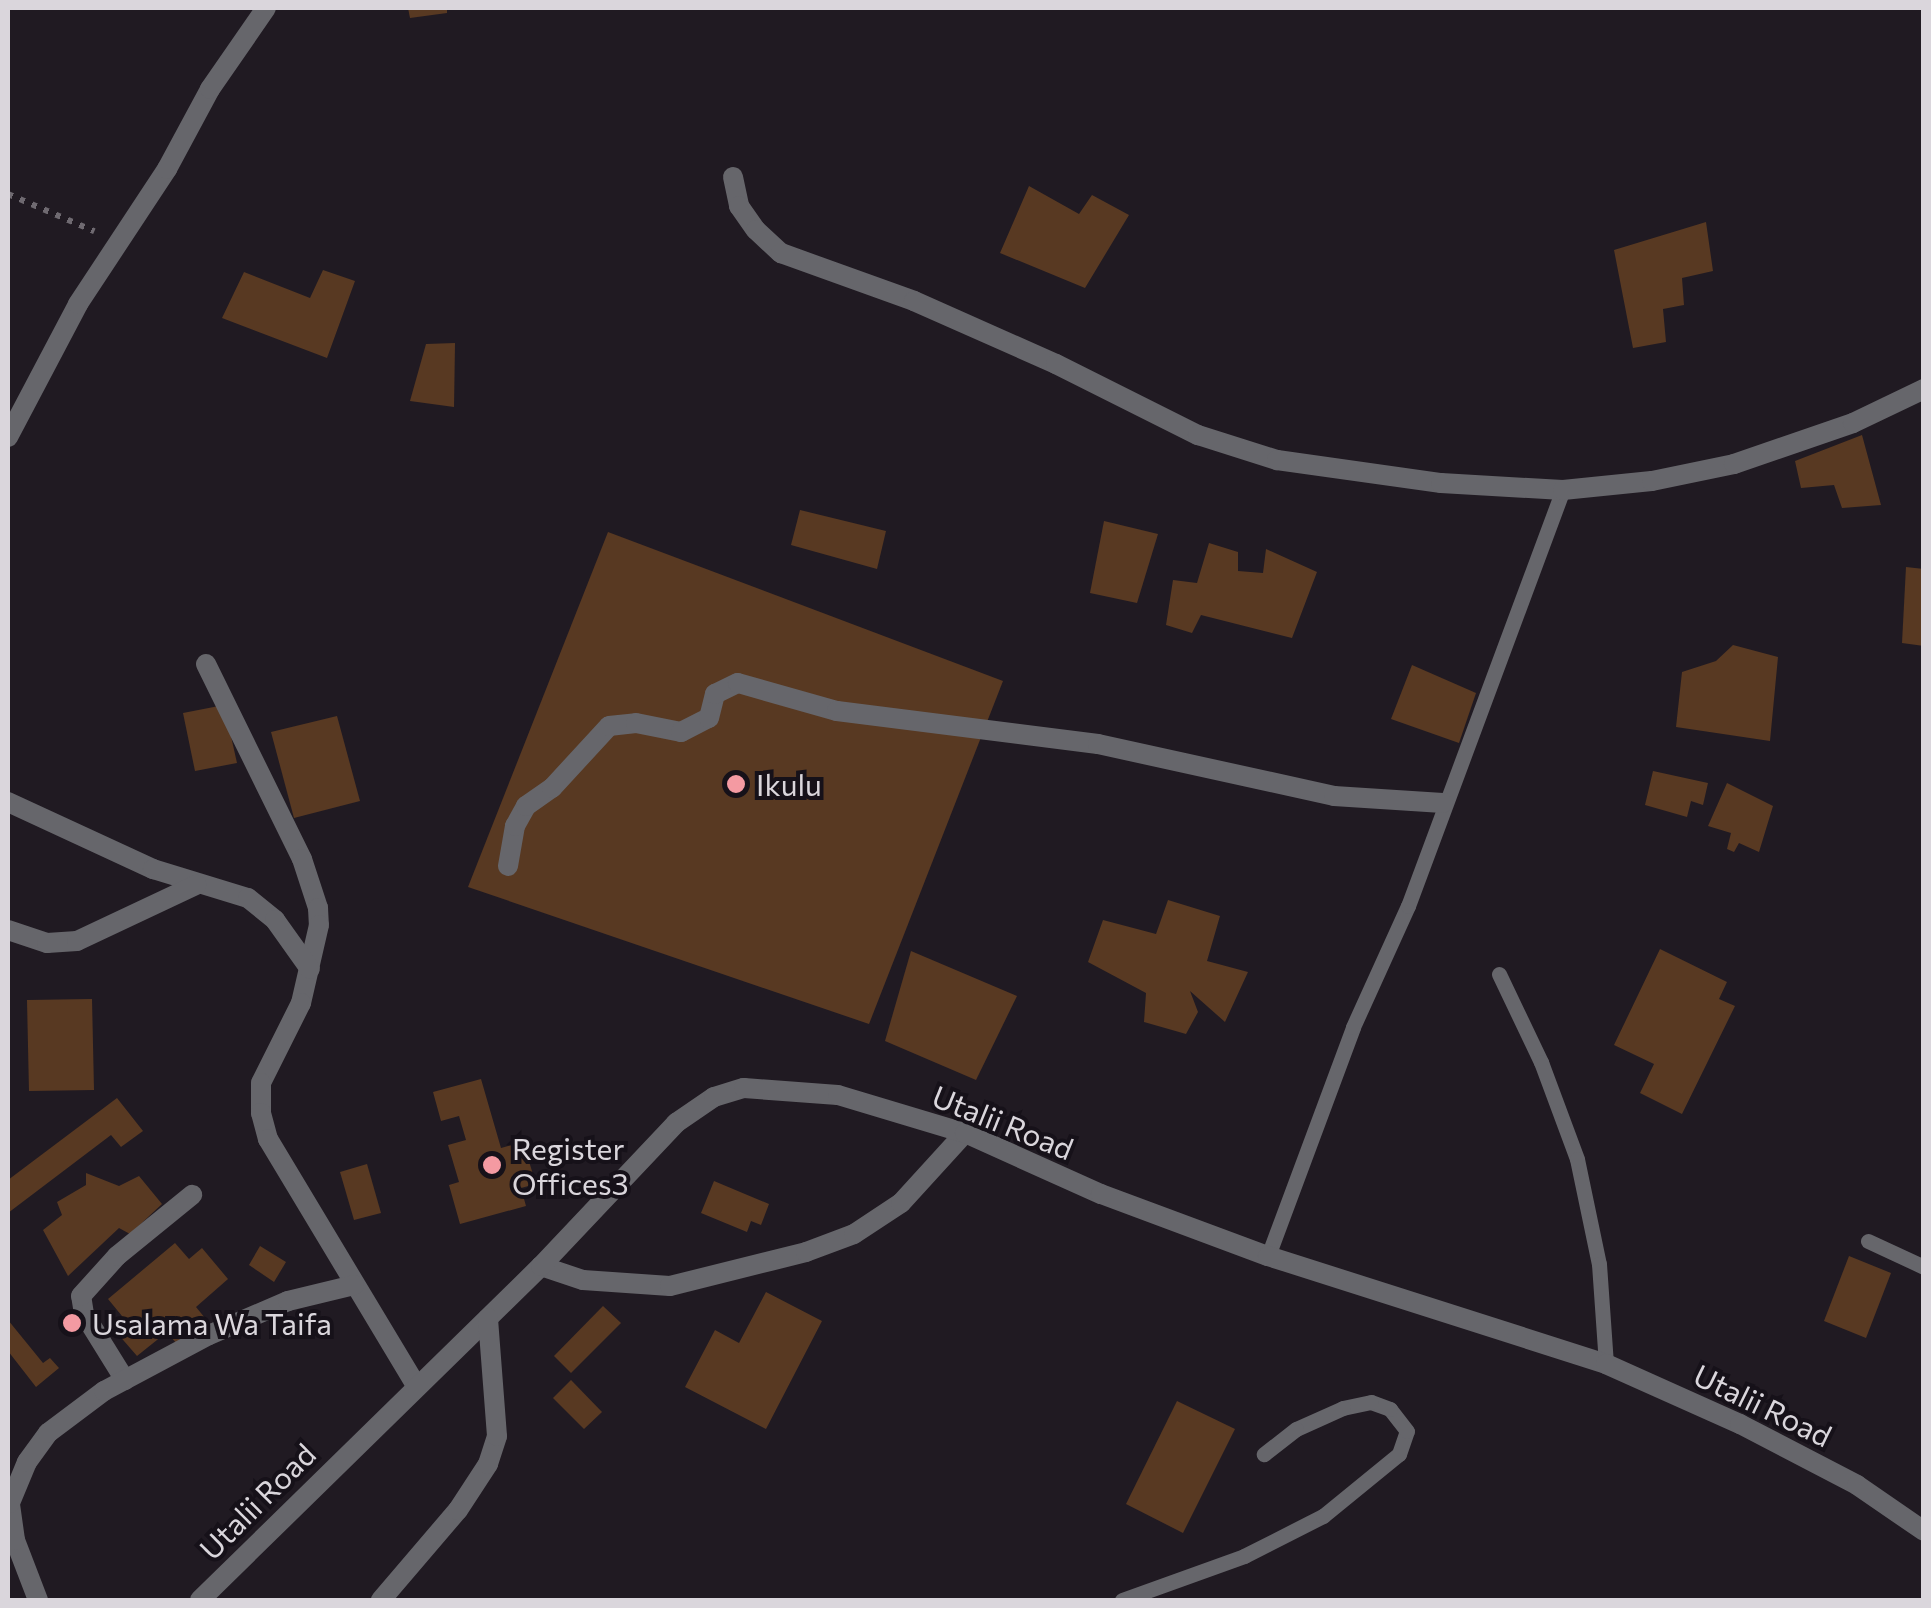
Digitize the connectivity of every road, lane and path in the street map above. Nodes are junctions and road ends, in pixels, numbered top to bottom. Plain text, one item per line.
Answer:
1 (266, 8) edge
2 (733, 177) dead end
3 (8, 194) edge
4 (119, 241) junction
5 (1924, 389) edge
6 (8, 437) edge
7 (1564, 490) junction
8 (206, 664) dead end
9 (8, 802) edge
10 (1443, 803) junction
11 (508, 866) dead end
12 (196, 885) junction
13 (8, 930) edge
14 (310, 969) junction
15 (1500, 974) dead end
16 (965, 1133) junction
17 (192, 1195) dead end
18 (1868, 1242) dead end
19 (1268, 1256) junction
20 (541, 1266) junction
21 (1924, 1267) edge
22 (354, 1285) junction
23 (488, 1318) junction
24 (1606, 1364) junction
25 (125, 1380) junction
26 (416, 1385) junction
27 (1264, 1454) dead end
28 (9, 1502) edge
29 (1924, 1531) edge
30 (38, 1600) edge
31 (200, 1600) edge
32 (381, 1600) edge
33 (1122, 1600) edge

1 - 4 street
2 - 7 street
3 - 4 path
4 - 6 street
5 - 7 street
7 - 10 lane
8 - 14 street
9 - 12 street
10 - 11 street
10 - 19 lane
12 - 13 street
12 - 14 street
14 - 22 street
15 - 24 lane
16 - 19 street, Utalii Road
16 - 20 street
16 - 20 street, Utalii Road
17 - 25 street
18 - 21 lane
19 - 24 street, Utalii Road
20 - 23 street, Utalii Road
22 - 25 street
22 - 26 street
23 - 26 street, Utalii Road
23 - 32 street
24 - 29 street, Utalii Road
25 - 28 street
26 - 31 street, Utalii Road
27 - 33 lane
28 - 30 street

